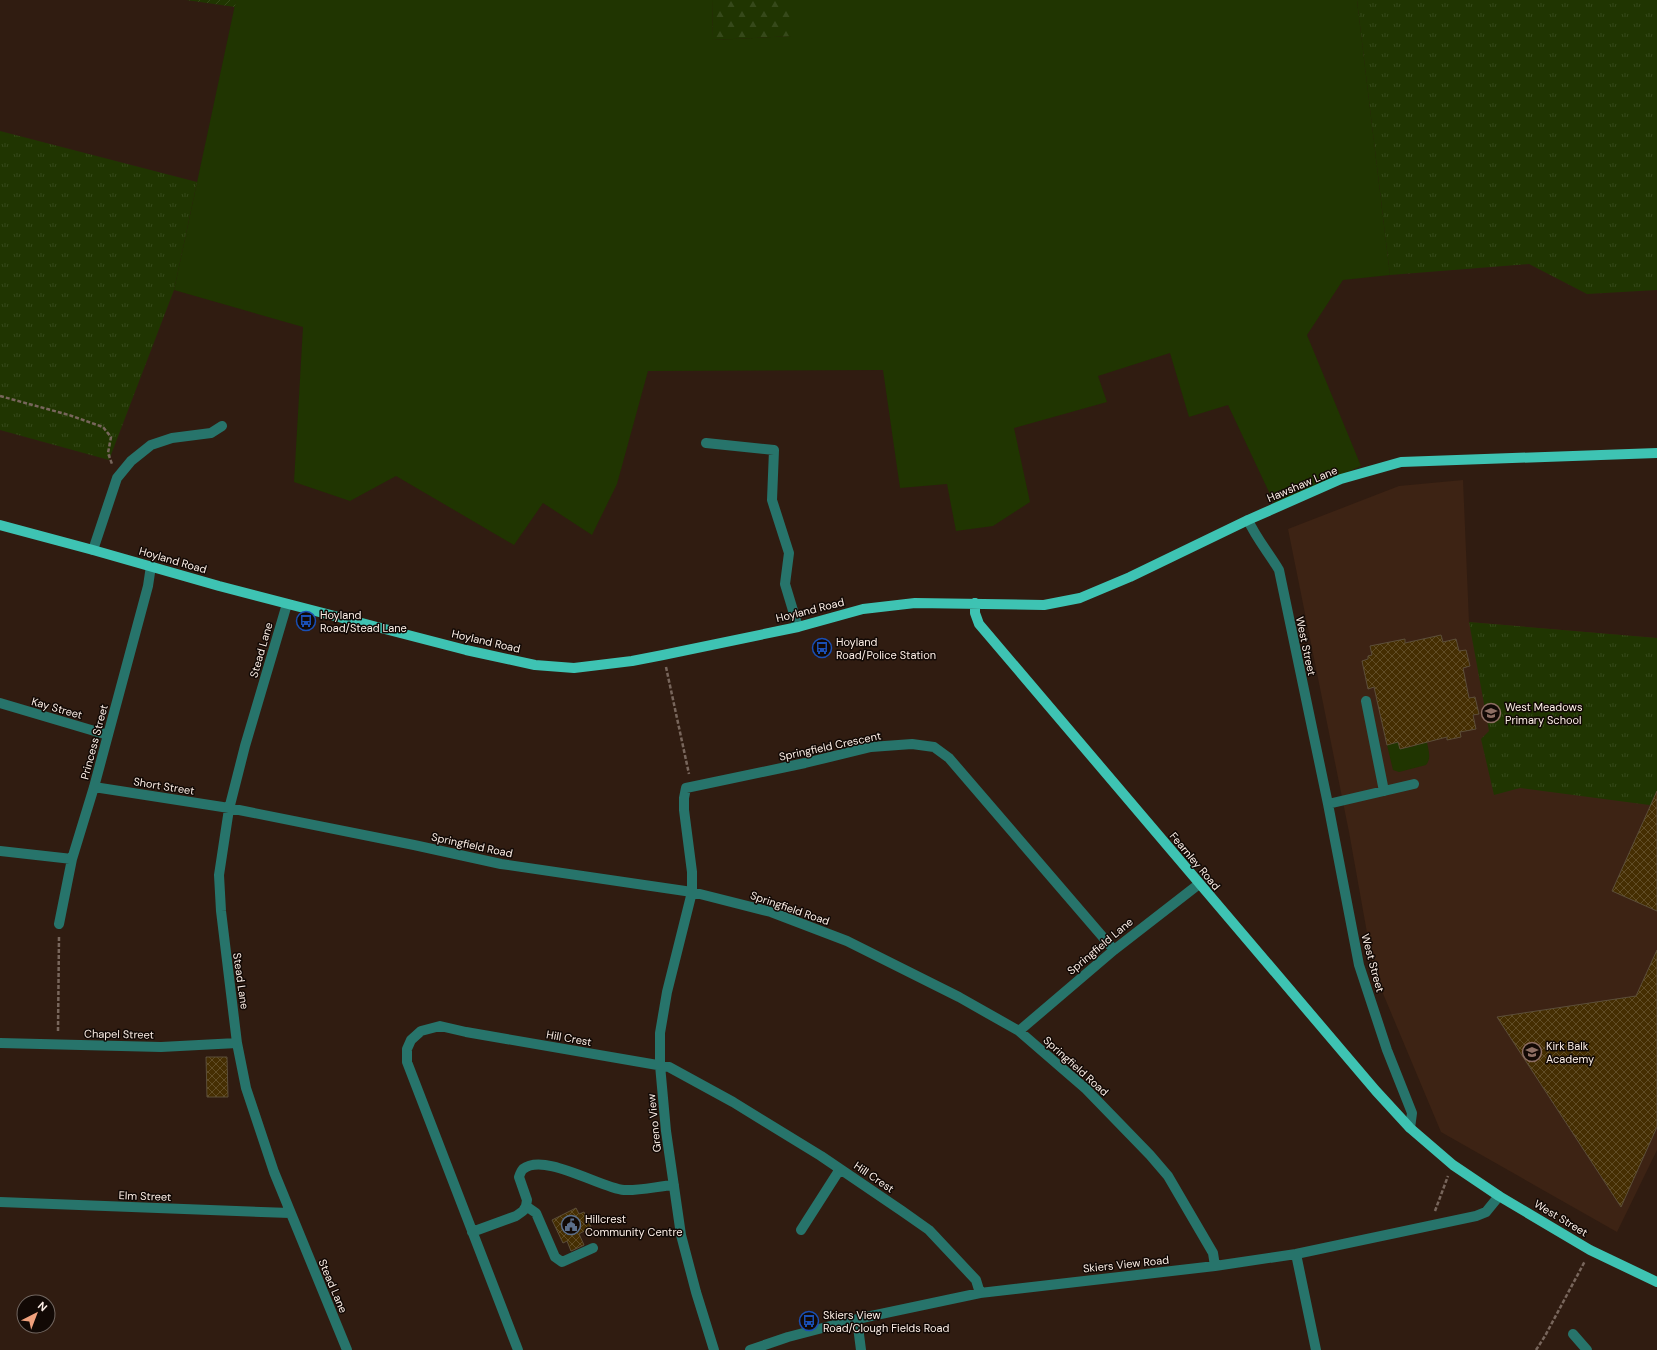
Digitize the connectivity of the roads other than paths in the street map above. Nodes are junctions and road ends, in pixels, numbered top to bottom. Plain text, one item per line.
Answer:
1 (222, 426) dead end
2 (706, 443) dead end
3 (1657, 452) edge
4 (1248, 520) junction
5 (0, 525) edge
6 (93, 550) junction
7 (151, 566) junction
8 (975, 603) junction
9 (287, 604) junction
10 (798, 626) junction
11 (1366, 701) dead end
12 (0, 703) edge
13 (108, 735) junction
14 (1414, 784) dead end
15 (94, 787) junction
16 (1384, 791) junction
17 (1328, 804) junction
18 (229, 809) junction
19 (0, 851) edge
20 (72, 859) junction
21 (1199, 884) junction
22 (692, 892) junction
23 (59, 924) road end
24 (1114, 950) junction
25 (1019, 1031) junction
26 (237, 1043) junction
27 (0, 1044) edge
28 (660, 1065) junction
29 (1410, 1128) junction
30 (840, 1169) junction
31 (674, 1185) junction
32 (1499, 1196) junction
33 (0, 1202) edge
34 (526, 1206) junction
35 (290, 1213) junction
36 (801, 1230) dead end
37 (472, 1232) junction
38 (593, 1248) dead end
39 (1296, 1254) junction
40 (1216, 1266) junction
41 (1657, 1282) edge
42 (980, 1293) junction
43 (857, 1319) junction
44 (1573, 1334) dead end
45 (347, 1350) edge
46 (518, 1350) edge
47 (714, 1350) edge
48 (750, 1350) edge
49 (861, 1350) edge
50 (1316, 1350) edge
51 (1587, 1350) edge

1 - 6 street
2 - 10 street
3 - 4 main road, Hawshaw Lane
4 - 8 main road, Hawshaw Lane
4 - 17 street, West Street
5 - 6 main road, Hoyland Road
6 - 7 main road, Hoyland Road
7 - 9 main road, Hoyland Road
7 - 13 street, Princess Street
8 - 10 main road, Hoyland Road
8 - 21 main road, Fearnley Road
9 - 10 main road, Hoyland Road
9 - 18 street, Stead Lane
11 - 16 street
12 - 13 street, Kay Street
13 - 15 street, Princess Street
14 - 16 street
15 - 18 street, Short Street
15 - 20 street, Princess Street
16 - 17 street
17 - 29 street, West Street
18 - 22 street, Springfield Road
18 - 26 street, Stead Lane
19 - 20 street
20 - 23 street, Princess Street
21 - 24 street, Springfield Lane
21 - 29 main road, Fearnley Road
22 - 24 street, Springfield Crescent
22 - 25 street, Springfield Road
22 - 28 street, Greno View
24 - 25 street, Springfield Lane
25 - 40 street, Springfield Road
26 - 27 street, Chapel Street
26 - 35 street, Stead Lane
28 - 30 street, Hill Crest
28 - 31 street, Greno View
28 - 37 street, Hill Crest
29 - 32 main road, West Street
30 - 36 street
30 - 42 street, Hill Crest
31 - 34 street
31 - 47 street, Greno View
32 - 39 street, Skiers View Road
32 - 41 main road, West Street
33 - 35 street, Elm Street
34 - 37 street
34 - 38 street
35 - 45 street, Stead Lane
37 - 46 street, Hill Crest
39 - 40 street, Skiers View Road
39 - 50 street
40 - 42 street, Skiers View Road
42 - 43 street, Skiers View Road
43 - 48 street, Skiers View Road
43 - 49 street
44 - 51 street

